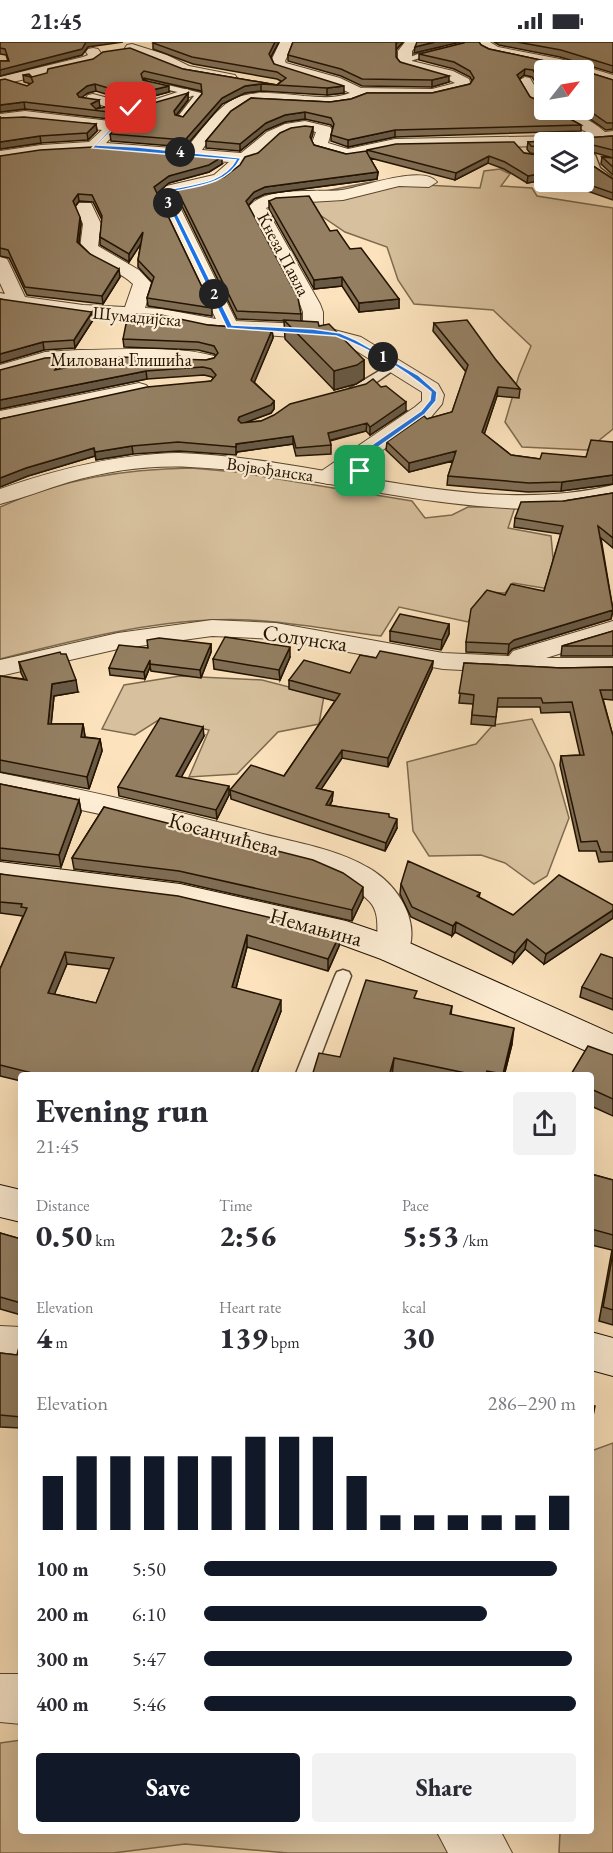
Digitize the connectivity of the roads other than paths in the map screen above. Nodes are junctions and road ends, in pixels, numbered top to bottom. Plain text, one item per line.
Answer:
1 (153, 42) edge
2 (287, 42) edge
3 (412, 42) edge
4 (483, 42) edge
5 (132, 48) junction
6 (452, 48) edge
7 (100, 50) edge
8 (404, 61) junction
9 (16, 63) edge
10 (613, 80) edge
11 (1, 81) edge
12 (525, 81) edge
13 (147, 82) edge
14 (18, 85) edge
15 (279, 86) edge
16 (360, 92) junction
17 (187, 93) junction
18 (534, 98) edge
19 (93, 101) edge
20 (123, 107) junction
21 (3, 118) edge
22 (180, 119) edge
23 (576, 120) edge
24 (113, 126) junction
25 (608, 137) edge
26 (534, 144) edge
27 (93, 147) junction
28 (190, 153) junction
29 (0, 156) edge
30 (239, 158) junction
31 (594, 158) edge
32 (602, 161) edge
33 (594, 166) edge
34 (429, 182) dead end
35 (613, 182) edge
36 (85, 207) edge
37 (0, 263) edge
38 (6, 300) edge
39 (135, 314) junction
40 (230, 327) junction
41 (313, 331) junction
42 (92, 334) junction
43 (402, 358) junction
44 (207, 360) edge
45 (0, 371) edge
46 (159, 387) edge
47 (339, 393) edge
48 (0, 417) edge
49 (353, 461) junction
50 (328, 477) junction
51 (379, 486) junction
52 (613, 492) edge
53 (0, 497) edge
54 (613, 629) edge
55 (495, 664) junction
56 (613, 666) edge
57 (0, 668) edge
58 (0, 783) edge
59 (0, 873) edge
60 (393, 950) junction
61 (344, 976) dead end
62 (612, 1045) edge
63 (306, 1072) edge
64 (0, 1201) edge
65 (18, 1205) edge
66 (0, 1345) edge
67 (18, 1346) edge
68 (594, 1353) edge
69 (613, 1357) edge
70 (0, 1698) edge
71 (18, 1699) edge
72 (465, 1834) edge
73 (486, 1853) edge

1 - 5 street
2 - 16 street
3 - 8 street
4 - 10 street
5 - 7 street
5 - 15 street
6 - 8 lane
7 - 9 street
7 - 11 street
8 - 16 street
11 - 14 lane
12 - 18 street
13 - 17 lane
16 - 28 street
17 - 20 street
17 - 22 lane
19 - 20 street
20 - 24 street
21 - 24 street
23 - 25 street
24 - 27 street
26 - 30 street
27 - 28 street
27 - 29 street
28 - 30 street
30 - 40 street
31 - 32 lane
33 - 35 lane
34 - 41 street, Кнеза Павла
36 - 39 street
37 - 38 street
38 - 42 street, Шумадијска
39 - 40 street, Шумадијска
39 - 42 street, Шумадијска
40 - 41 street, Шумадијска
41 - 43 street, Шумадијска
42 - 44 street, Милована Глишића
42 - 45 street, Милована Глишића
43 - 47 lane
43 - 49 street, Шумадијска
46 - 48 street
49 - 50 street, Шумадијска
49 - 51 street
50 - 51 street, Војвођанска
50 - 53 street, Војвођанска
51 - 52 street, Војвођанска
54 - 55 street
55 - 56 street, Солунска
55 - 57 street, Солунска
58 - 60 street, Косанчићева
59 - 60 street, Немањина
60 - 62 street, Немањина
61 - 63 lane
64 - 65 street
66 - 67 street
68 - 69 street
70 - 71 street
72 - 73 street

